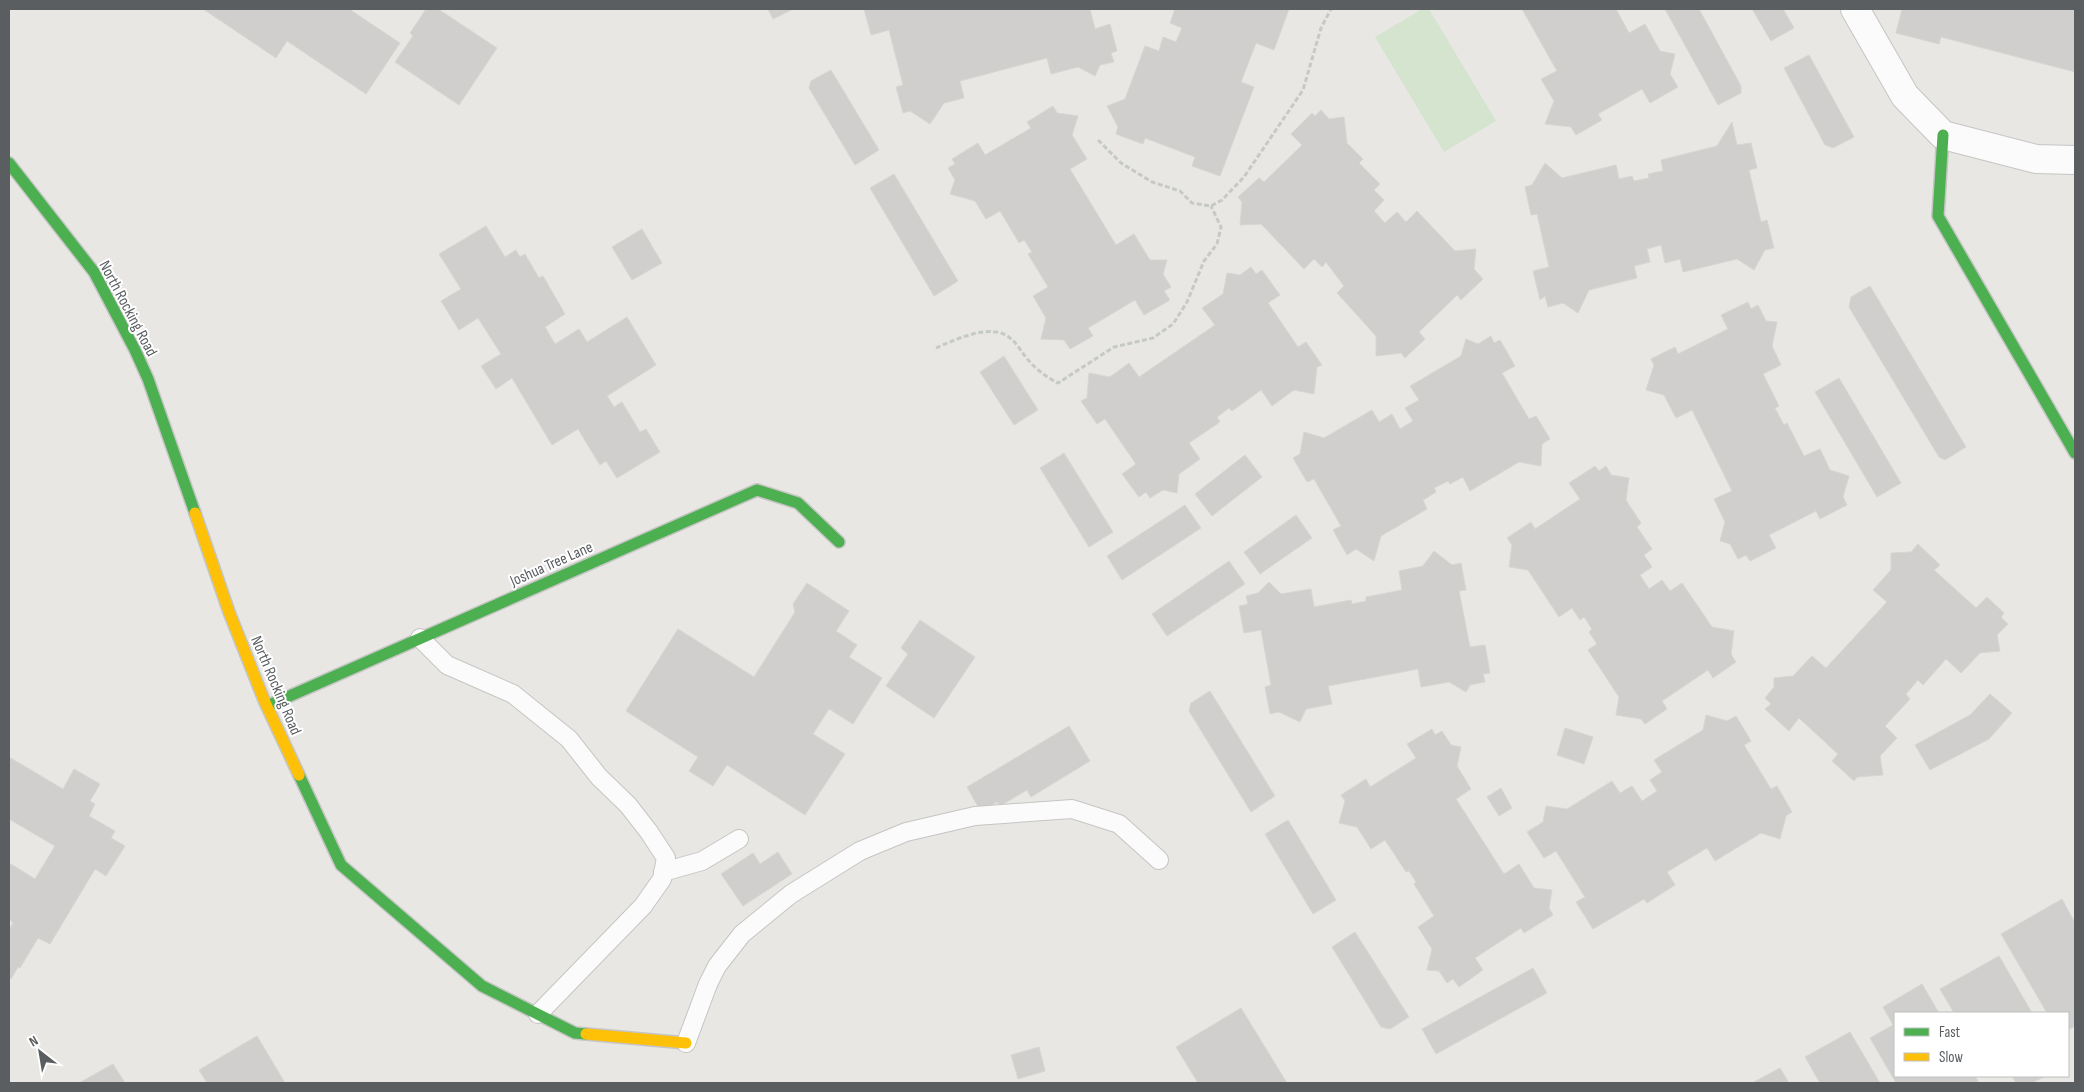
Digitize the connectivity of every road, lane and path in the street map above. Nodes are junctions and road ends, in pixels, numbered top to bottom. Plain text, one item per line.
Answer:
1 (1331, 9) edge
2 (1855, 9) edge
3 (1943, 135) junction
4 (1098, 140) dead end
5 (2075, 160) edge
6 (9, 163) edge
7 (1211, 206) junction
8 (936, 348) dead end
9 (2075, 453) edge
10 (839, 542) dead end
11 (420, 638) junction
12 (267, 706) junction
13 (738, 839) dead end
14 (1159, 860) dead end
15 (663, 872) junction
16 (538, 1014) junction
17 (686, 1043) joint

1 - 7 path
2 - 3 street
3 - 5 street
3 - 9 street
4 - 7 path
6 - 12 street, North Rocking Road
7 - 8 path
10 - 11 street, Joshua Tree Lane
11 - 12 street, Joshua Tree Lane
11 - 15 lane
12 - 16 street, North Rocking Road
13 - 15 lane
14 - 17 lane
15 - 16 lane
16 - 17 street, North Rocking Road

